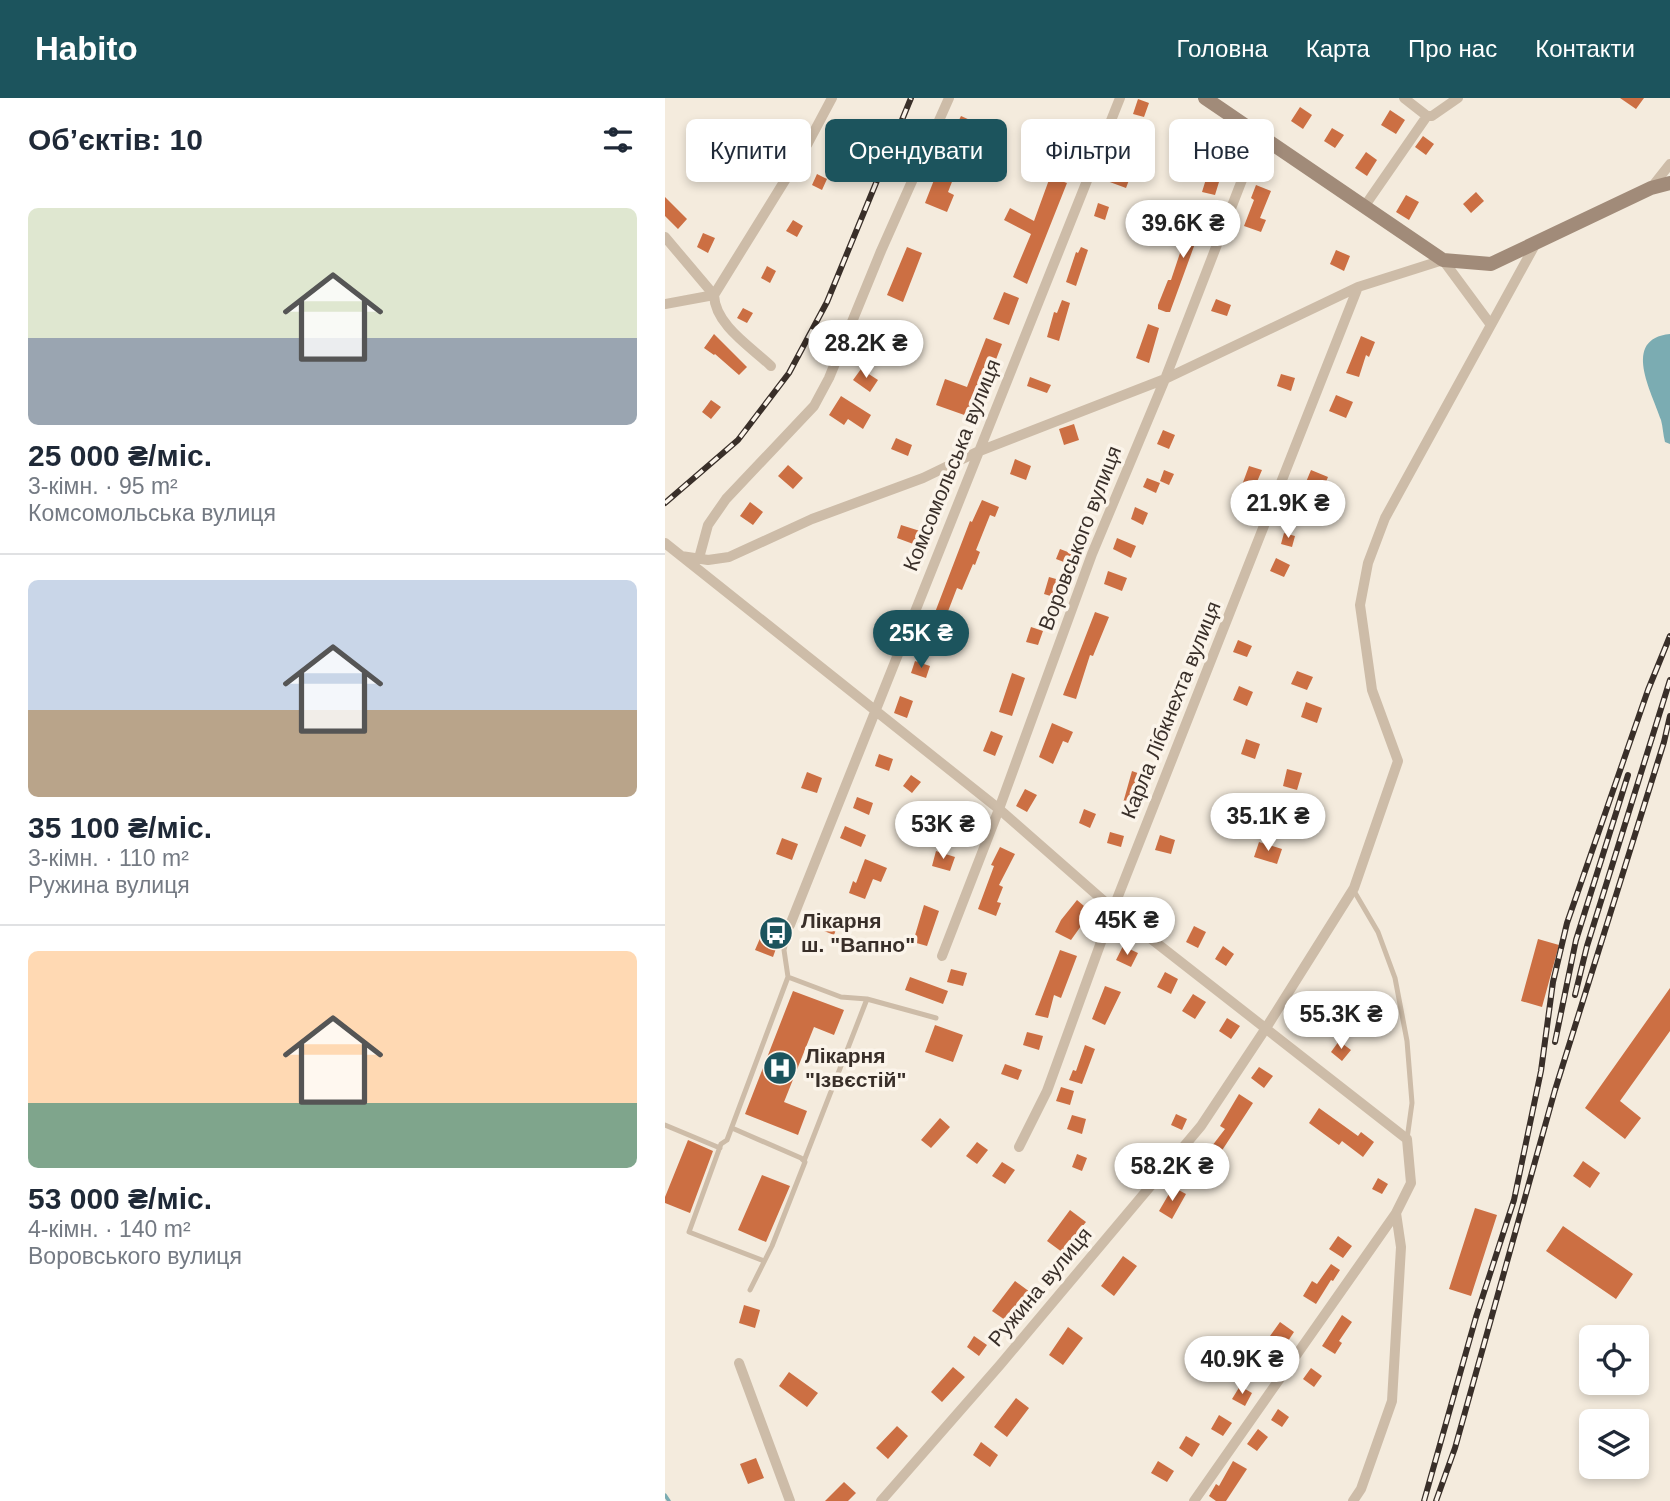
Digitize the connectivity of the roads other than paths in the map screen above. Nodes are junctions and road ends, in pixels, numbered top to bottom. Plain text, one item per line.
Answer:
1 (832, 98) edge
2 (950, 98) edge
3 (1121, 98) edge
4 (1404, 98) edge
5 (1458, 98) edge
6 (1214, 101) edge
7 (1427, 116) junction
8 (1237, 119) edge
9 (1274, 146) edge
10 (1670, 164) edge
11 (1241, 182) edge
12 (1670, 183) edge
13 (1651, 188) junction
14 (1364, 207) junction
15 (665, 237) edge
16 (1536, 243) junction
17 (1443, 260) junction
18 (1358, 287) junction
19 (714, 295) junction
20 (665, 304) edge
21 (1491, 325) junction
22 (771, 366) dead end
23 (1165, 379) junction
24 (977, 452) junction
25 (665, 544) edge
26 (678, 555) junction
27 (699, 558) junction
28 (874, 712) junction
29 (999, 809) junction
30 (1353, 890) junction
31 (1113, 909) junction
32 (790, 925) joint
33 (942, 956) dead end
34 (788, 977) junction
35 (867, 999) junction
36 (936, 1018) dead end
37 (1266, 1028) junction
38 (665, 1125) edge
39 (732, 1128) junction
40 (1407, 1139) junction
41 (1019, 1147) dead end
42 (720, 1148) junction
43 (804, 1161) junction
44 (1396, 1213) junction
45 (764, 1261) junction
46 (750, 1290) dead end
47 (739, 1363) dead end
48 (790, 1501) edge
49 (881, 1501) edge
50 (1194, 1501) edge
51 (1353, 1501) edge

1 - 19 street
2 - 27 street
3 - 24 street, Комсомольська вулиця
4 - 7 street
5 - 7 street
6 - 8 main road
7 - 14 street
9 - 14 main road
10 - 13 street
11 - 23 street, Воровського вулиця
12 - 13 main road
13 - 16 main road
14 - 17 main road
15 - 19 street
16 - 17 main road
16 - 21 street
17 - 18 street
17 - 21 street
18 - 23 street
18 - 31 street, Карла Лібкнехта вулиця
19 - 20 street
19 - 22 street
21 - 30 street, Ружина вулиця
23 - 24 street
23 - 29 street, Воровського вулиця
24 - 27 street
24 - 28 street, Комсомольська вулиця
25 - 26 street
26 - 27 street
26 - 28 street
28 - 29 street
28 - 32 street, Комсомольська вулиця
29 - 31 street
29 - 33 street, Воровського вулиця
30 - 37 street, Ружина вулиця
30 - 40 lane
31 - 37 street
31 - 41 street, Карла Лібкнехта вулиця
32 - 34 lane
34 - 35 lane
34 - 39 lane
35 - 36 lane
35 - 43 lane
37 - 40 street
37 - 49 street, Ружина вулиця
38 - 42 lane
39 - 42 lane
39 - 43 lane
40 - 44 street
42 - 45 lane
43 - 45 lane
44 - 50 street
44 - 51 street
45 - 46 lane
47 - 48 street

